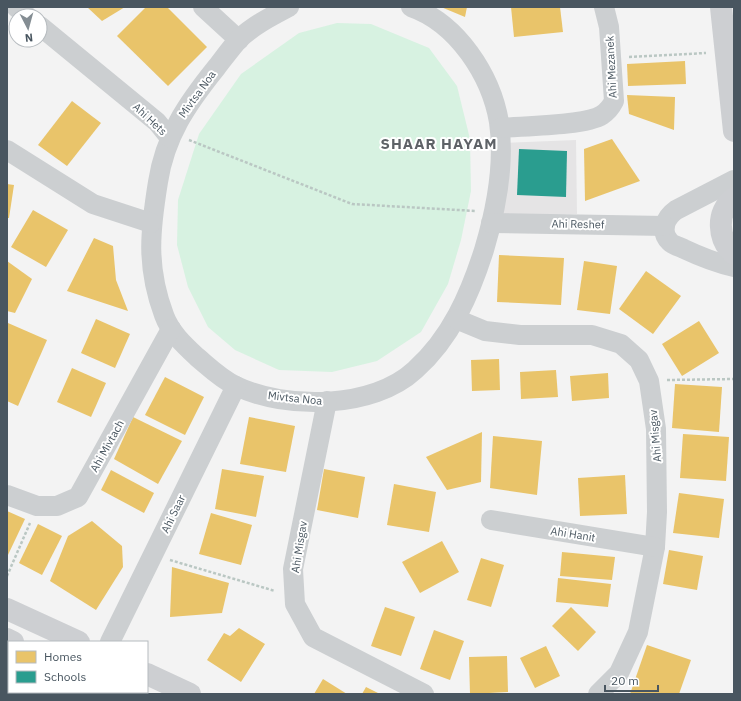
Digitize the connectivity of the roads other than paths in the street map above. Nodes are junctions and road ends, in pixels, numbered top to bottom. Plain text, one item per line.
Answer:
1 (203, 7) edge
2 (289, 7) edge
3 (411, 7) edge
4 (604, 7) edge
5 (721, 7) edge
6 (48, 33) edge
7 (239, 40) junction
8 (48, 46) edge
9 (500, 128) junction
10 (734, 131) edge
11 (171, 136) junction
12 (7, 150) edge
13 (734, 180) edge
14 (734, 198) edge
15 (492, 218) junction
16 (151, 223) junction
17 (665, 226) junction
18 (734, 254) edge
19 (734, 266) edge
20 (456, 319) junction
21 (171, 329) junction
22 (236, 386) junction
23 (327, 401) junction
24 (7, 495) edge
25 (491, 520) dead end
26 (655, 547) junction
27 (7, 609) edge
28 (77, 641) edge
29 (110, 641) edge
30 (148, 674) edge
31 (190, 694) edge
32 (424, 694) edge
33 (598, 694) edge

1 - 7 street
2 - 7 street, Mivtsa Noa
3 - 9 street, Mivtsa Noa
4 - 9 street, Ahi Mezanek
5 - 10 street
6 - 11 street, Ahi Hets
7 - 11 street, Mivtsa Noa
8 - 11 street, Ahi Hets
9 - 15 street, Mivtsa Noa
11 - 16 street, Mivtsa Noa
12 - 16 street
13 - 17 street
14 - 18 street
15 - 17 street, Ahi Reshef
15 - 20 street, Mivtsa Noa
16 - 21 street, Mivtsa Noa
17 - 19 street
20 - 23 street, Mivtsa Noa
20 - 26 street, Ahi Misgav
21 - 22 street, Mivtsa Noa
21 - 24 street, Ahi Mivtach
22 - 23 street, Mivtsa Noa
22 - 29 street, Ahi Saar
23 - 32 street, Ahi Misgav
25 - 26 street, Ahi Hanit
26 - 33 street, Ahi Misgav
27 - 28 street
30 - 31 street

